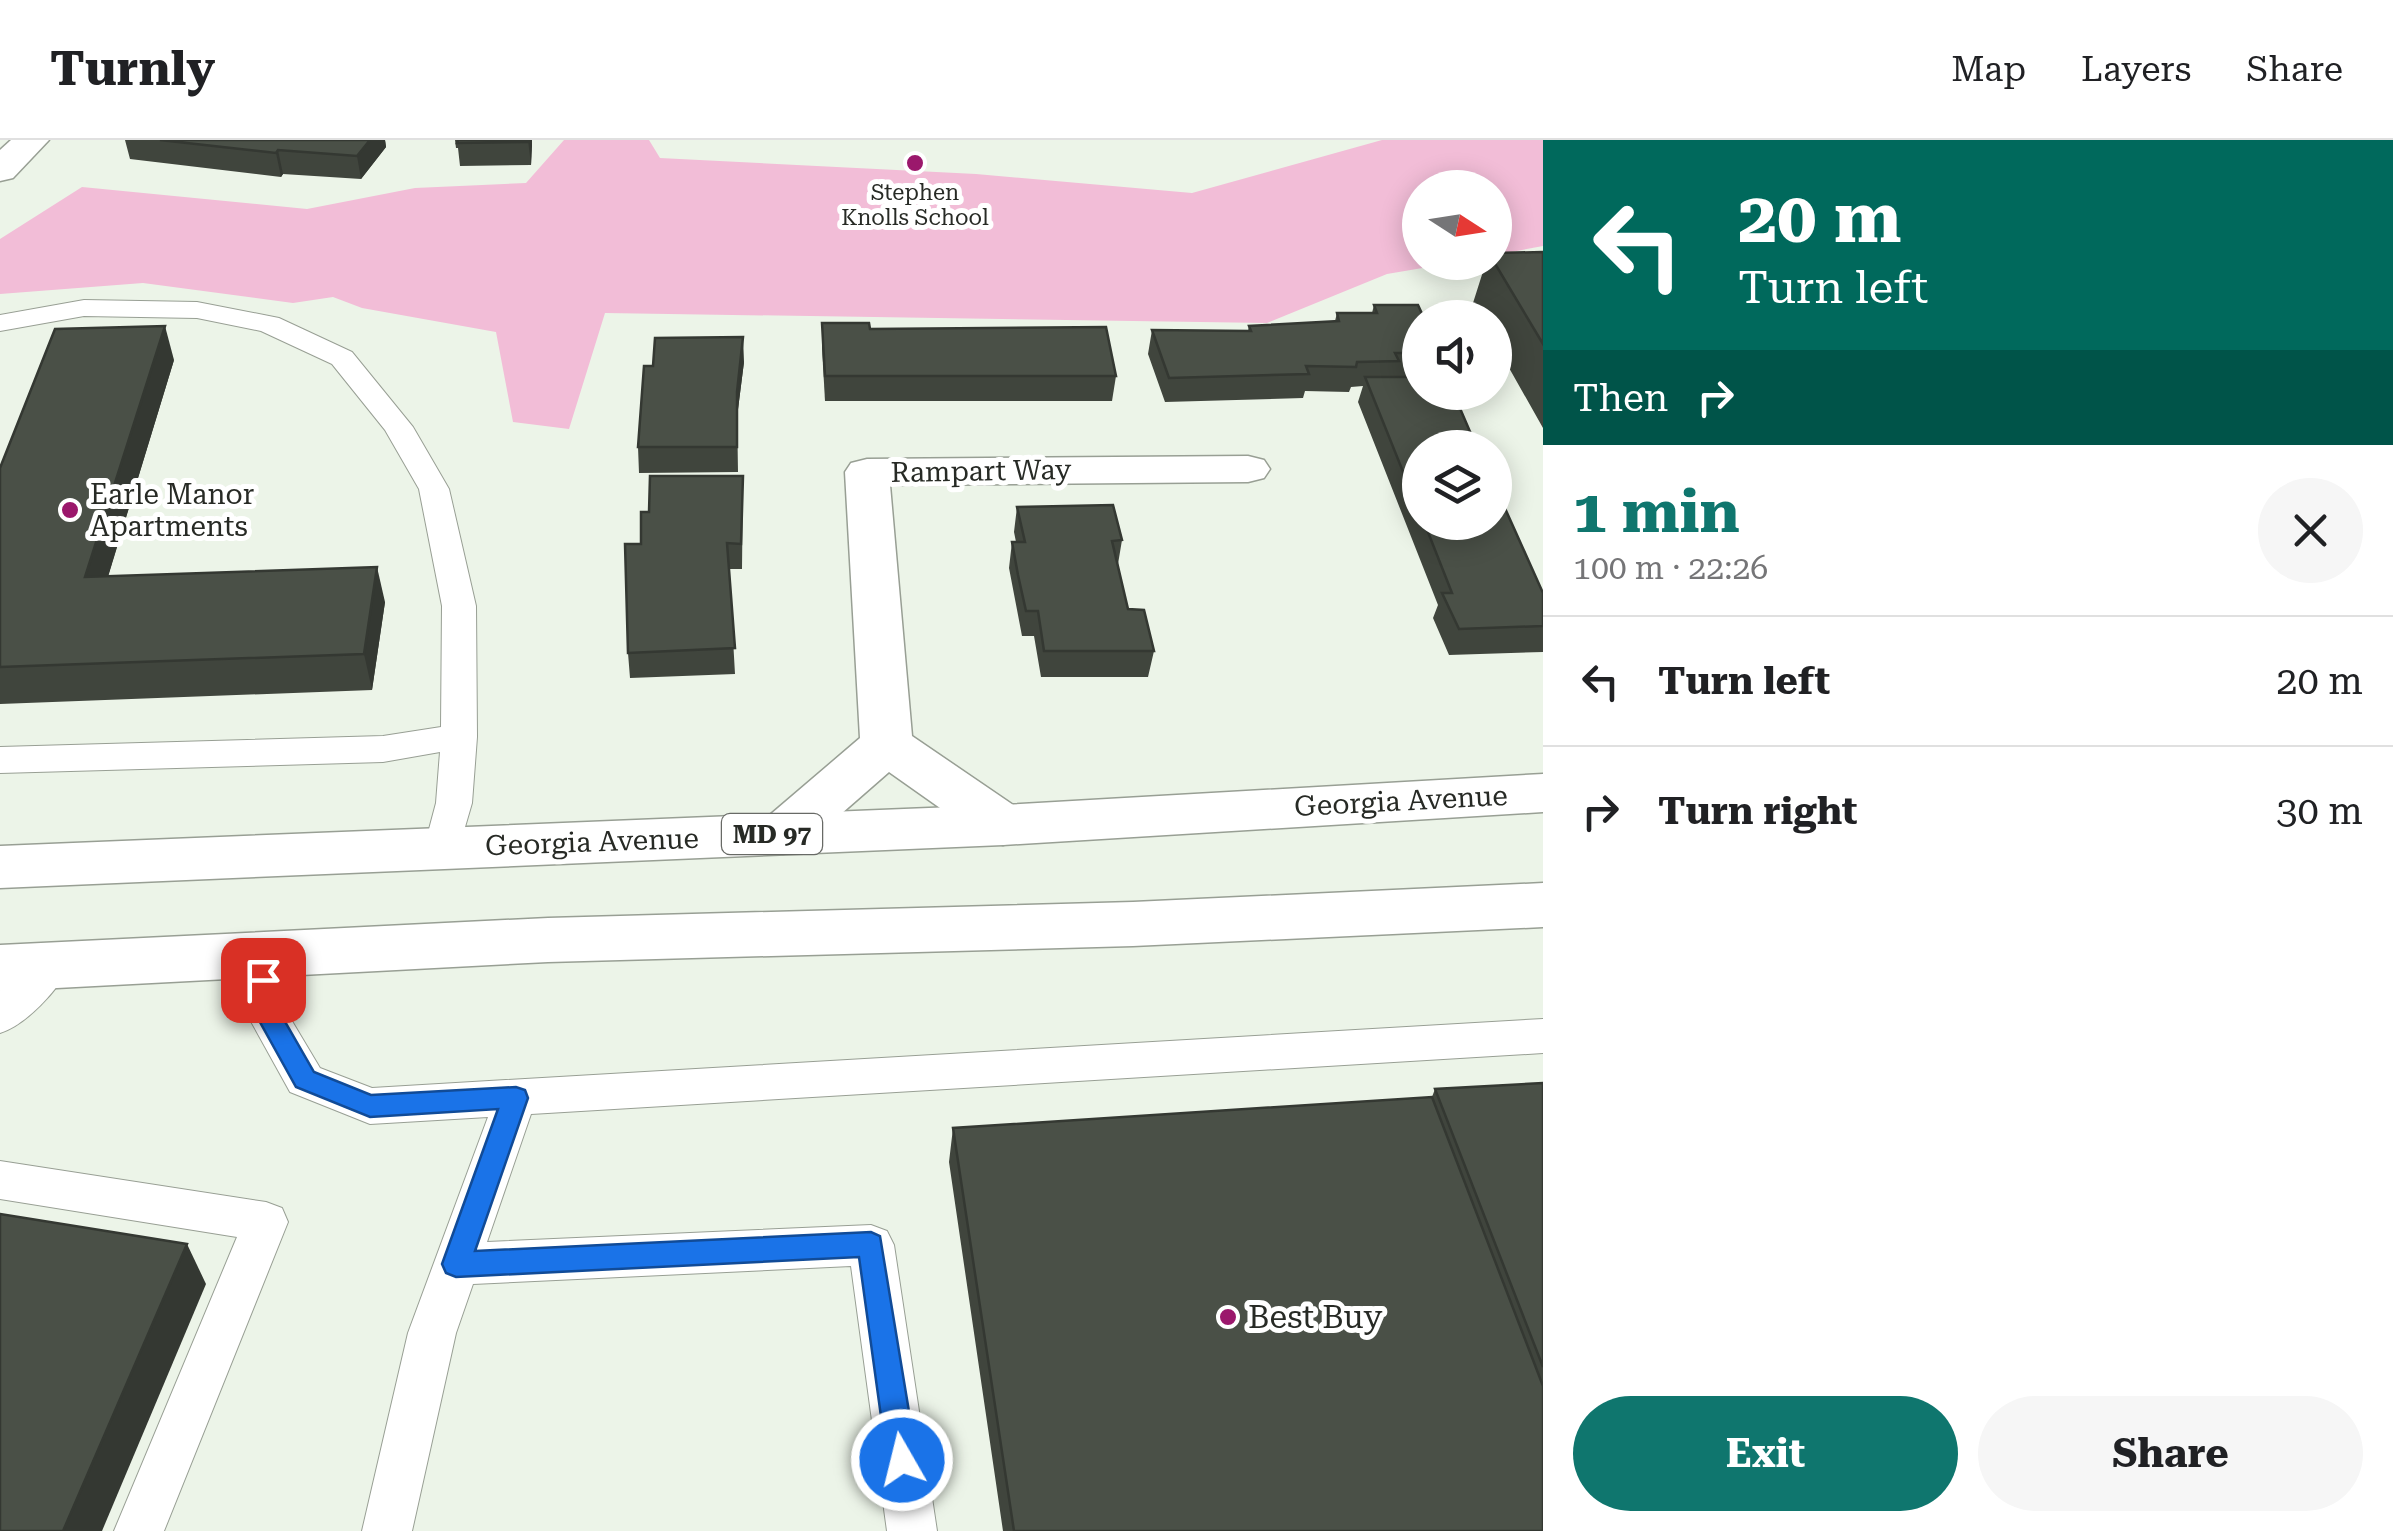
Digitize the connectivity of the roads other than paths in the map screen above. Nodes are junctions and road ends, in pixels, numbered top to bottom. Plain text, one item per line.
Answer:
1 (32, 140) edge
2 (0, 170) edge
3 (0, 323) edge
4 (1248, 468) dead end
5 (459, 738) junction
6 (887, 744) junction
7 (0, 760) edge
8 (1543, 793) edge
9 (1003, 826) junction
10 (783, 834) junction
11 (443, 848) junction
12 (0, 868) edge
13 (1543, 906) edge
14 (262, 954) junction
15 (26, 966) edge
16 (0, 1016) edge
17 (1543, 1036) edge
18 (516, 1098) junction
19 (0, 1180) edge
20 (456, 1264) junction
21 (139, 1531) edge
22 (387, 1531) edge
23 (912, 1531) edge

1 - 2 main road
3 - 5 lane
4 - 6 main road, Rampart Way
5 - 7 lane
5 - 11 lane
6 - 9 main road
6 - 10 main road
8 - 9 main road, Georgia Avenue / MD 97
9 - 10 main road, Georgia Avenue / MD 97
10 - 11 main road, Georgia Avenue / MD 97
11 - 12 main road, Georgia Avenue / MD 97
13 - 14 main road
14 - 15 main road
14 - 18 lane
15 - 16 lane
17 - 18 lane
18 - 20 lane
19 - 21 lane
20 - 22 lane
20 - 23 lane

